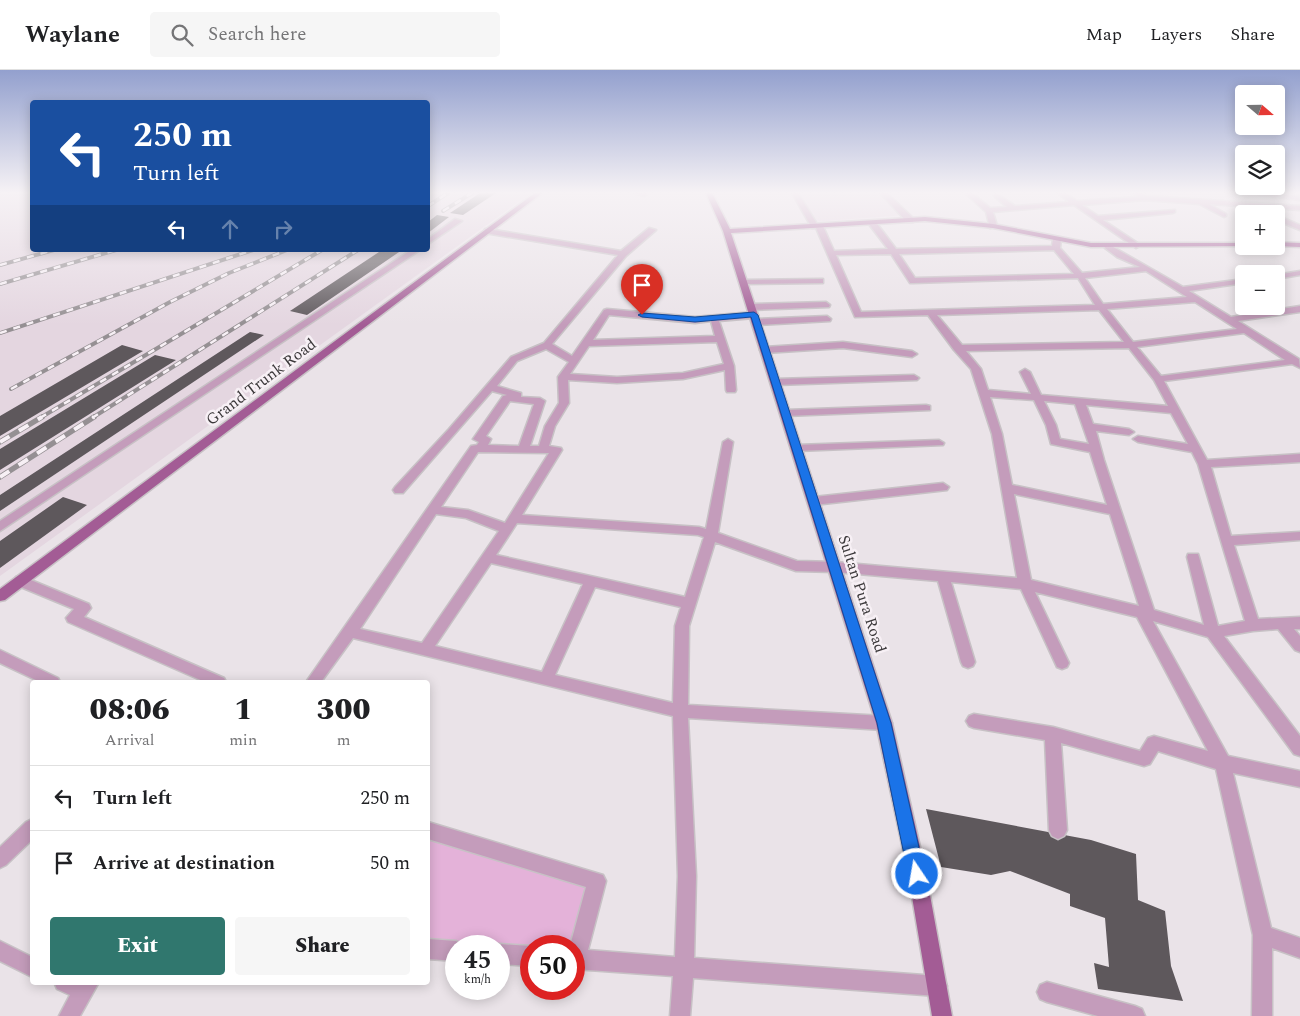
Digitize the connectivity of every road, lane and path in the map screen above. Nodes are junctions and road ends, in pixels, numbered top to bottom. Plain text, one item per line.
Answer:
1 (480, 237) edge
2 (524, 237) edge
3 (643, 237) edge
4 (729, 237) edge
5 (823, 237) edge
6 (883, 237) edge
7 (1034, 237) edge
8 (1124, 237) edge
9 (1056, 243) junction
10 (1235, 245) edge
11 (1285, 245) edge
12 (1108, 246) junction
13 (1136, 246) junction
14 (1300, 246) edge
15 (894, 251) junction
16 (413, 252) edge
17 (623, 254) junction
18 (832, 254) junction
19 (1147, 269) junction
20 (1300, 274) edge
21 (1080, 276) junction
22 (1285, 276) edge
23 (820, 281) dead end
24 (744, 282) junction
25 (1235, 282) edge
26 (1181, 290) junction
27 (1196, 299) junction
28 (826, 305) dead end
29 (1101, 308) junction
30 (1300, 309) edge
31 (930, 312) junction
32 (754, 315) junction
33 (714, 318) junction
34 (827, 319) dead end
35 (1230, 320) junction
36 (1247, 330) junction
37 (719, 339) junction
38 (586, 343) junction
39 (547, 344) junction
40 (1130, 345) junction
41 (957, 348) junction
42 (765, 350) junction
43 (912, 354) dead end
44 (574, 361) junction
45 (1298, 362) edge
46 (729, 366) junction
47 (1025, 372) dead end
48 (563, 378) junction
49 (914, 378) dead end
50 (1158, 379) junction
51 (776, 382) junction
52 (490, 387) junction
53 (731, 390) dead end
54 (984, 393) junction
55 (1037, 397) junction
56 (513, 399) junction
57 (1079, 401) junction
58 (926, 408) dead end
59 (1176, 410) junction
60 (786, 413) junction
61 (1089, 427) junction
62 (728, 442) dead end
63 (939, 442) dead end
64 (482, 448) junction
65 (797, 448) junction
66 (523, 449) junction
67 (1095, 449) junction
68 (1196, 449) junction
69 (542, 450) junction
70 (1300, 458) edge
71 (1204, 464) junction
72 (943, 487) dead end
73 (1006, 488) junction
74 (398, 490) dead end
75 (814, 501) junction
76 (433, 510) junction
77 (1116, 511) junction
78 (511, 524) junction
79 (0, 527) edge
80 (711, 535) junction
81 (1299, 536) edge
82 (1226, 541) junction
83 (1193, 557) dead end
84 (488, 558) junction
85 (835, 567) junction
86 (943, 576) junction
87 (21, 581) junction
88 (591, 581) junction
89 (1025, 584) junction
90 (0, 596) edge
91 (689, 603) junction
92 (1144, 613) junction
93 (1300, 623) edge
94 (1282, 624) junction
95 (1254, 625) junction
96 (1213, 633) junction
97 (346, 639) junction
98 (1300, 646) edge
99 (425, 650) junction
100 (0, 656) edge
101 (968, 662) dead end
102 (1062, 663) dead end
103 (546, 679) junction
104 (49, 680) edge
105 (214, 680) edge
106 (315, 680) edge
107 (680, 711) junction
108 (974, 721) dead end
109 (884, 723) junction
110 (1053, 734) junction
111 (1300, 749) edge
112 (1222, 763) junction
113 (1300, 779) edge
114 (30, 830) edge
115 (1058, 830) dead end
116 (430, 832) edge
117 (0, 859) edge
118 (582, 935) edge
119 (1263, 935) junction
120 (1300, 948) edge
121 (430, 949) edge
122 (445, 950) edge
123 (0, 951) edge
124 (585, 960) edge
125 (30, 966) edge
126 (684, 967) junction
127 (79, 985) edge
128 (937, 986) junction
129 (1047, 992) dead end
130 (69, 1016) edge
131 (680, 1016) edge
132 (942, 1016) edge
133 (1135, 1016) edge
134 (1262, 1016) edge

1 - 87 main road, Grand Trunk Road
2 - 17 street
3 - 17 street
4 - 24 main road, Sultan Pura Road
5 - 18 street
6 - 15 street
7 - 9 main road
8 - 13 street
9 - 12 main road
9 - 15 street
9 - 21 street
10 - 13 main road
11 - 14 main road
12 - 13 main road
12 - 19 street
15 - 18 street
15 - 21 street
16 - 79 street
17 - 39 street
18 - 31 street
19 - 21 street
19 - 26 street
20 - 22 street
21 - 29 street
23 - 24 street
24 - 32 main road, Sultan Pura Road
25 - 26 street
26 - 27 street
27 - 29 street
27 - 35 street
28 - 32 street
29 - 31 street
29 - 40 street
30 - 35 street
31 - 41 street
32 - 33 street
32 - 34 street
32 - 42 main road, Sultan Pura Road
33 - 37 street
33 - 38 street
35 - 36 street
36 - 40 street
36 - 45 street
37 - 38 street
37 - 46 street
38 - 44 street
39 - 44 street
39 - 52 street
40 - 41 street
40 - 50 street
41 - 54 street
42 - 43 street
42 - 51 main road, Sultan Pura Road
44 - 48 street
45 - 50 street
46 - 48 street
46 - 53 street
47 - 55 street
48 - 69 street
49 - 51 street
50 - 59 street
51 - 60 main road, Sultan Pura Road
52 - 56 street
52 - 74 street
54 - 55 street
54 - 73 street
55 - 57 street
55 - 67 street
56 - 64 street
56 - 66 street
57 - 59 street
57 - 61 street
58 - 60 street
59 - 68 street
60 - 65 main road, Sultan Pura Road
61 - 67 street
61 - 68 street
62 - 80 street
63 - 65 street
64 - 66 street
64 - 76 street
65 - 75 main road, Sultan Pura Road
66 - 69 street
67 - 77 street
68 - 71 street
69 - 78 street
70 - 71 street
71 - 82 street
72 - 75 street
73 - 77 street
73 - 89 street
75 - 85 main road, Sultan Pura Road
76 - 78 street
76 - 97 street
77 - 92 street
78 - 80 street
78 - 84 street
80 - 85 street
80 - 91 street
81 - 82 street
82 - 95 street
83 - 96 street
84 - 88 street
84 - 99 street
85 - 86 street
85 - 109 main road, Sultan Pura Road
86 - 89 street
86 - 101 street
87 - 90 main road, Grand Trunk Road
87 - 105 street
88 - 91 street
88 - 103 street
89 - 92 street
89 - 102 street
91 - 107 street
92 - 96 street
92 - 112 street
93 - 94 street
94 - 95 street
94 - 98 street
95 - 96 street
96 - 111 street
97 - 99 street
97 - 106 street
99 - 103 street
100 - 104 street
103 - 107 street
107 - 109 street
107 - 126 street
108 - 110 street
109 - 128 main road, Sultan Pura Road
110 - 112 street
110 - 115 street
112 - 113 street
112 - 119 street
114 - 117 street
116 - 118 street
119 - 120 street
119 - 134 street
121 - 122 street
123 - 125 street
124 - 126 street
126 - 128 street
126 - 131 street
127 - 130 street
128 - 132 main road, Sultan Pura Road
129 - 133 street

